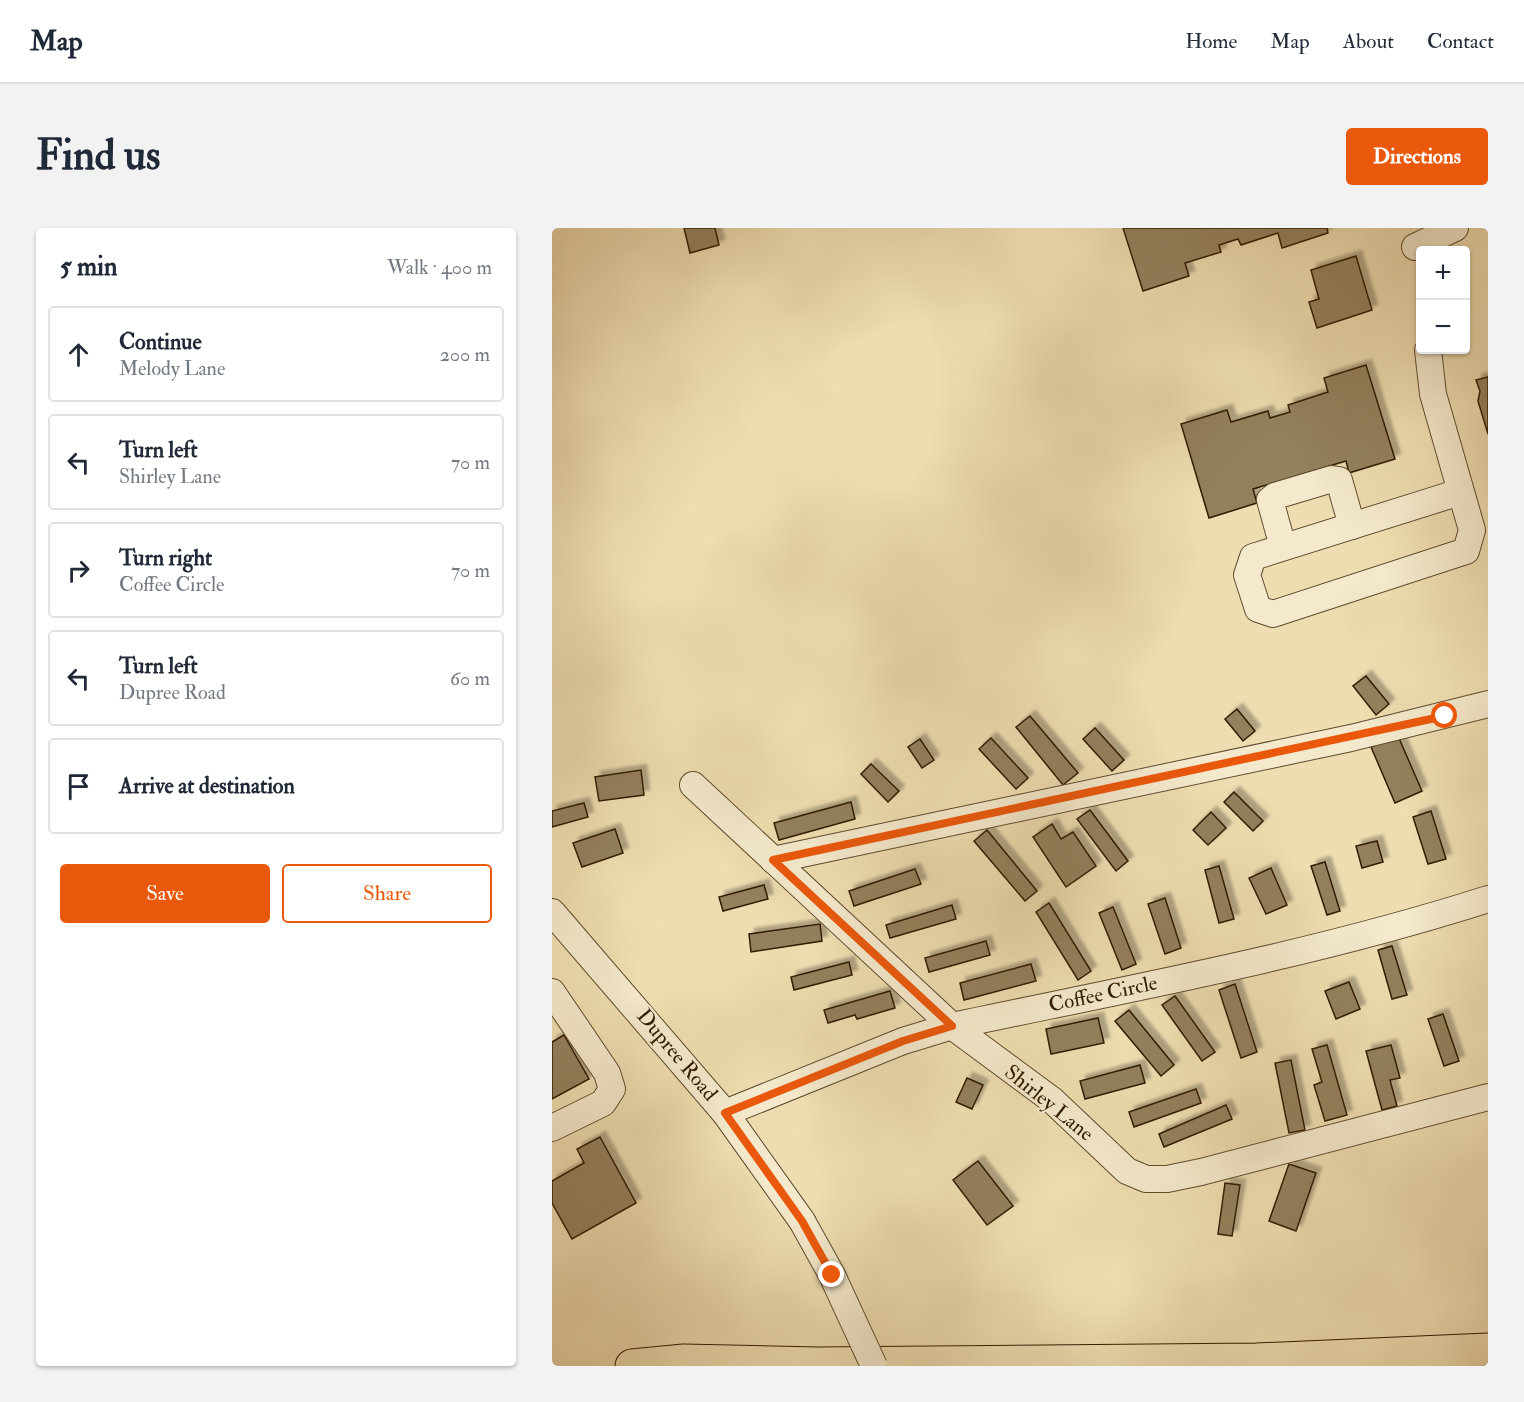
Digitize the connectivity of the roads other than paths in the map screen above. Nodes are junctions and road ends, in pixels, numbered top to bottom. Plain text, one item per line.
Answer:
1 (1455, 228) edge
2 (1415, 246) edge
3 (1428, 354) edge
4 (1460, 492) junction
5 (1352, 526) junction
6 (1282, 547) junction
7 (1488, 704) edge
8 (693, 785) dead end
9 (773, 860) junction
10 (1488, 899) edge
11 (552, 912) edge
12 (555, 1002) edge
13 (952, 1026) junction
14 (1488, 1097) edge
15 (725, 1113) junction
16 (552, 1128) edge
17 (1488, 1350) edge
18 (632, 1366) edge
19 (873, 1366) edge

1 - 2 street
3 - 4 street
4 - 5 street
4 - 6 street
5 - 6 street
5 - 6 street
7 - 9 street
8 - 9 street, Shirley Lane
9 - 13 street, Shirley Lane
10 - 13 street, Coffee Circle
11 - 15 street, Dupree Road
12 - 16 street
13 - 14 street, Shirley Lane
13 - 15 street, Coffee Circle
15 - 19 street, Dupree Road, bridge
17 - 18 highway

